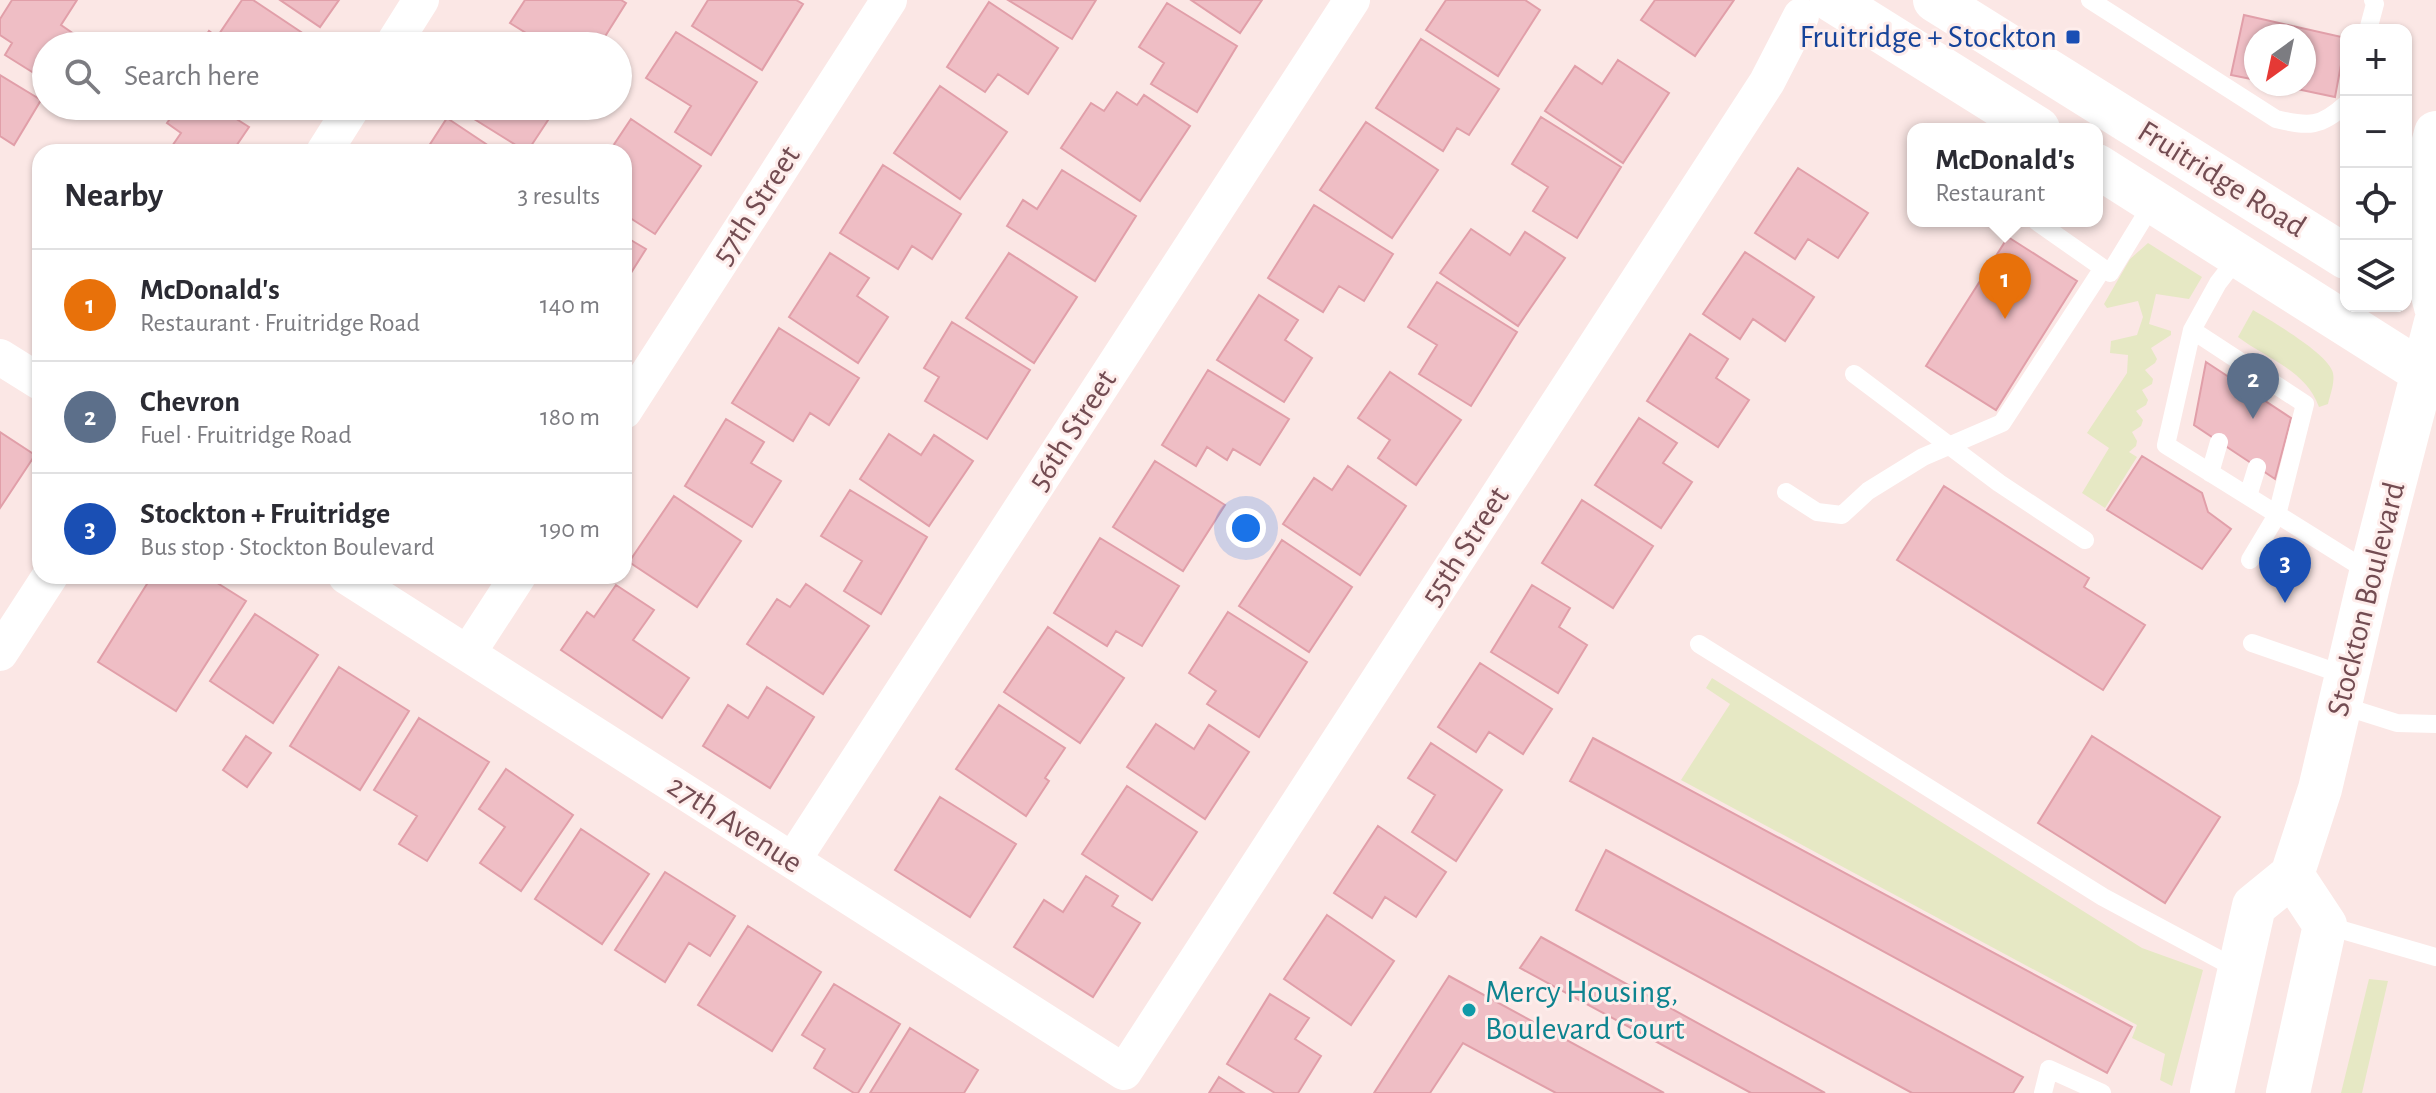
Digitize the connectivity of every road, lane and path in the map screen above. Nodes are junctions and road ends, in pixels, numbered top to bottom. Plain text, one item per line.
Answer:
1 (421, 0) edge
2 (889, 0) edge
3 (1352, 0) edge
4 (1935, 0) edge
5 (2090, 0) edge
6 (2373, 0) edge
7 (1816, 8) edge
8 (2370, 24) edge
9 (401, 32) edge
10 (2340, 109) edge
11 (344, 120) edge
12 (2017, 123) edge
13 (2436, 133) edge
14 (329, 144) edge
15 (2103, 170) edge
16 (2154, 201) junction
17 (2045, 227) edge
18 (2340, 253) edge
19 (2239, 256) junction
20 (2103, 268) junction
21 (2412, 299) edge
22 (2436, 307) edge
23 (2436, 314) edge
24 (2436, 322) edge
25 (2192, 330) junction
26 (0, 357) edge
27 (2240, 361) junction
28 (1854, 374) dead end
29 (32, 377) edge
30 (2429, 377) edge
31 (2235, 381) dead end
32 (2279, 387) junction
33 (632, 399) edge
34 (2274, 407) dead end
35 (2219, 442) dead end
36 (1950, 446) junction
37 (2257, 467) dead end
38 (2210, 473) junction
39 (1786, 492) dead end
40 (2248, 496) junction
41 (2277, 515) junction
42 (2085, 540) dead end
43 (2250, 560) dead end
44 (2371, 573) junction
45 (45, 584) edge
46 (359, 584) edge
47 (513, 584) edge
48 (2252, 643) dead end
49 (1699, 644) dead end
50 (0, 653) edge
51 (468, 653) junction
52 (2343, 691) junction
53 (2436, 724) edge
54 (793, 860) junction
55 (2292, 875) junction
56 (2325, 925) junction
57 (2436, 957) edge
58 (2239, 970) junction
59 (1124, 1072) joint
60 (2043, 1093) edge
61 (2102, 1093) edge
62 (2212, 1093) edge
63 (2288, 1093) edge

1 - 9 street
2 - 33 street, 57th Street
3 - 54 street, 56th Street
4 - 18 main road, Fruitridge Road
5 - 10 lane
6 - 8 lane
7 - 12 main road
7 - 59 street, 55th Street
11 - 14 street
13 - 22 main road
15 - 16 main road, Fruitridge Road
16 - 19 main road, Fruitridge Road
16 - 20 lane
17 - 20 lane
19 - 25 lane
19 - 30 main road, Fruitridge Road
20 - 36 lane
21 - 23 main road
24 - 30 main road, Stockton Boulevard
25 - 27 lane
25 - 38 lane
26 - 29 street
27 - 31 lane
27 - 32 lane
28 - 36 lane
30 - 44 main road, Stockton Boulevard
32 - 34 lane
32 - 41 lane
35 - 38 lane
36 - 39 lane
36 - 42 lane
37 - 40 lane
38 - 40 lane
40 - 41 lane
41 - 43 lane
41 - 44 lane
44 - 52 main road, Stockton Boulevard
45 - 50 street
46 - 51 street, 27th Avenue
47 - 51 street
48 - 52 lane
49 - 58 lane
51 - 54 street, 27th Avenue
52 - 53 lane
52 - 55 main road, Stockton Boulevard
54 - 59 street, 27th Avenue
55 - 56 main road
55 - 58 main road
56 - 57 lane
56 - 63 main road
58 - 62 main road
60 - 61 lane

